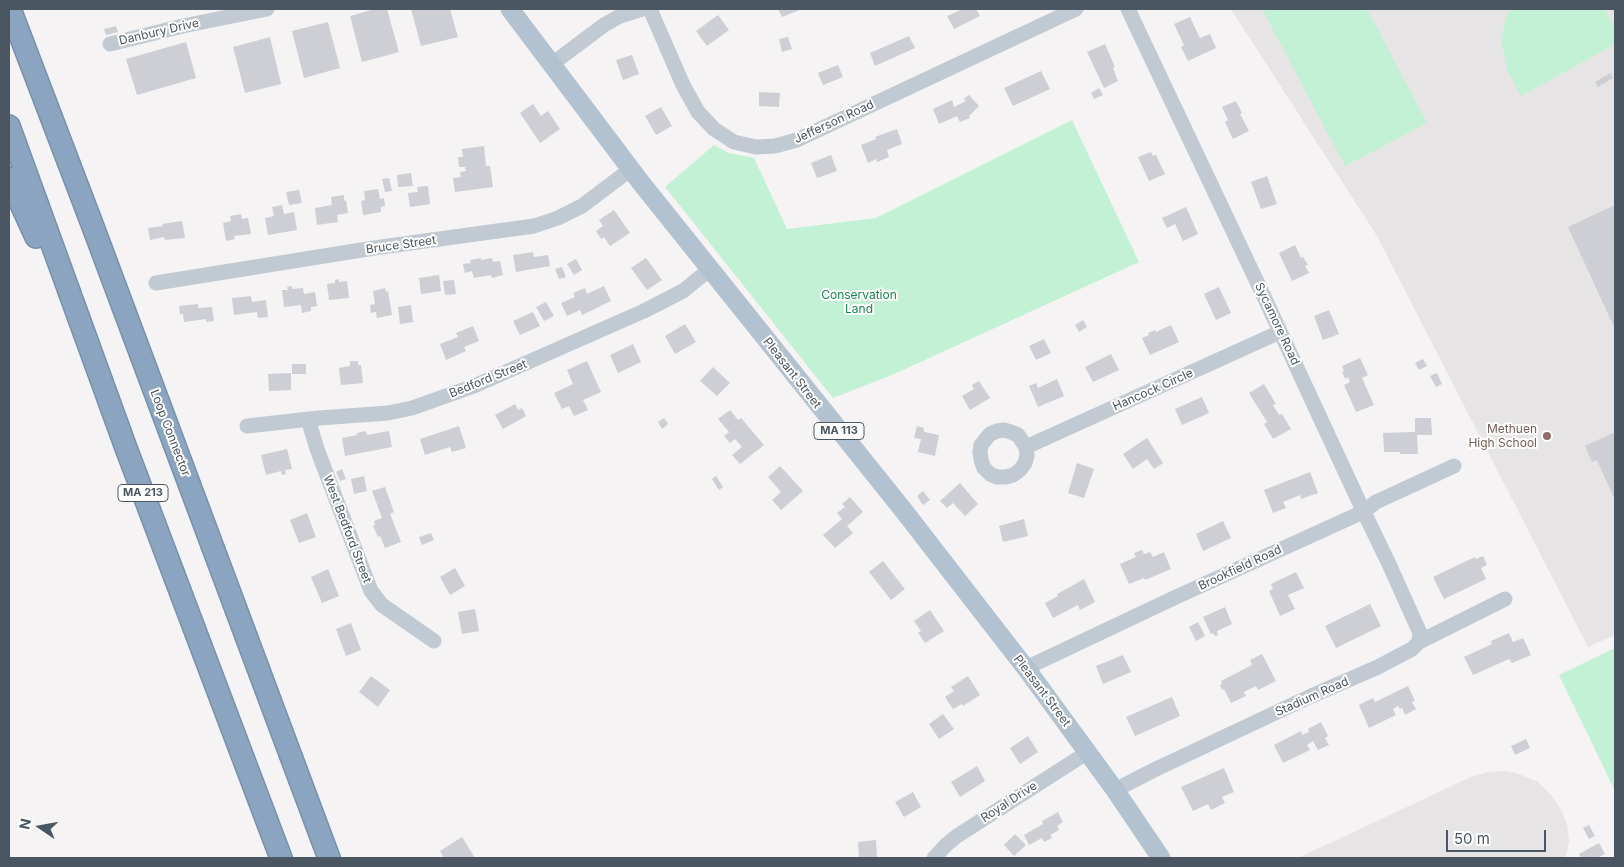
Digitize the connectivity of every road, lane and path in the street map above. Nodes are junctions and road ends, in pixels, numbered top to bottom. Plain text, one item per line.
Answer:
1 (10, 9) edge
2 (18, 9) edge
3 (267, 9) edge
4 (510, 9) edge
5 (642, 9) edge
6 (650, 9) edge
7 (1076, 9) edge
8 (1128, 9) edge
9 (110, 44) dead end
10 (552, 64) junction
11 (36, 79) junction
12 (9, 126) edge
13 (631, 169) junction
14 (9, 178) edge
15 (709, 270) junction
16 (156, 283) dead end
17 (1280, 332) junction
18 (85, 339) junction
19 (308, 419) junction
20 (247, 426) dead end
21 (1026, 447) dead end
22 (1454, 466) dead end
23 (1363, 512) junction
24 (1505, 599) dead end
25 (434, 641) dead end
26 (1419, 642) junction
27 (1026, 668) junction
28 (1088, 752) junction
29 (1115, 790) junction
30 (281, 858) edge
31 (329, 858) edge
32 (934, 858) edge
33 (1161, 858) edge

1 - 11 highway, Loop Connector
2 - 11 highway
3 - 9 street, Danbury Drive
4 - 10 main road, Pleasant Street / MA 113
5 - 10 street
6 - 7 street, Jefferson Road
8 - 17 street, Sycamore Road
10 - 13 main road, Pleasant Street / MA 113
11 - 31 highway, Loop Connector
12 - 18 highway, MA 213
13 - 15 main road, Pleasant Street / MA 113
13 - 16 street, Bruce Street
14 - 18 highway
15 - 19 street, Bedford Street
15 - 27 main road, Pleasant Street / MA 113
17 - 21 street, Hancock Circle
17 - 23 street, Sycamore Road
18 - 30 highway, MA 213
19 - 20 street, Bedford Street
19 - 25 street, West Bedford Street
22 - 23 street, Brookfield Road
23 - 26 street, Sycamore Road
23 - 27 street, Brookfield Road
24 - 26 street, Stadium Road
26 - 29 street, Stadium Road
27 - 28 main road, Pleasant Street / MA 113
28 - 29 main road, Pleasant Street / MA 113
28 - 32 street, Royal Drive
29 - 33 main road, Pleasant Street / MA 113

